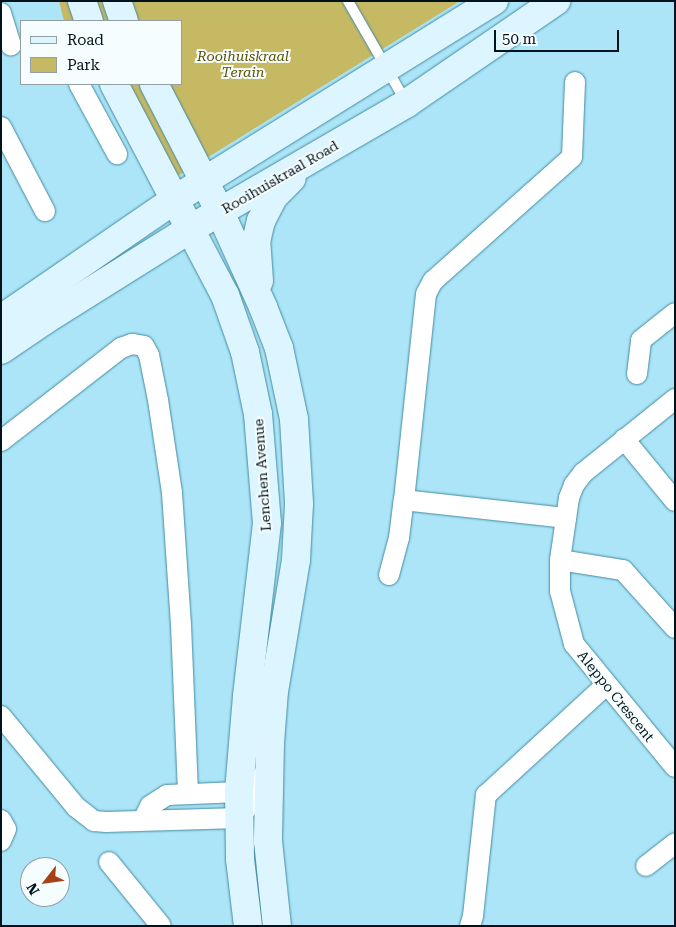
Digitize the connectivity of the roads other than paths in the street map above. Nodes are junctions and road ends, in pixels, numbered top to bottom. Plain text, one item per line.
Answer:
1 (82, 1) edge
2 (117, 1) edge
3 (348, 1) edge
4 (494, 1) edge
5 (556, 1) edge
6 (1, 12) edge
7 (90, 20) edge
8 (124, 20) edge
9 (11, 46) edge
10 (387, 67) junction
11 (575, 82) dead end
12 (80, 85) edge
13 (115, 85) edge
14 (155, 85) edge
15 (407, 103) junction
16 (1, 127) edge
17 (117, 154) dead end
18 (315, 158) junction
19 (205, 182) junction
20 (174, 200) junction
21 (45, 211) dead end
22 (220, 212) junction
23 (190, 230) junction
24 (263, 307) junction
25 (675, 313) edge
26 (1, 319) edge
27 (1, 350) edge
28 (637, 374) dead end
29 (675, 399) edge
30 (624, 439) junction
31 (1, 441) edge
32 (404, 500) junction
33 (675, 500) edge
34 (566, 518) junction
35 (560, 560) junction
36 (389, 575) dead end
37 (675, 628) edge
38 (606, 685) junction
39 (1, 716) edge
40 (269, 763) junction
41 (675, 768) edge
42 (188, 794) junction
43 (243, 805) junction
44 (1, 820) edge
45 (142, 820) junction
46 (1, 840) edge
47 (268, 841) junction
48 (675, 843) edge
49 (109, 862) dead end
50 (646, 866) dead end
51 (161, 926) edge
52 (248, 926) edge
53 (277, 926) edge
54 (470, 926) edge

1 - 7 main road
2 - 8 main road
3 - 10 lane
4 - 10 main road
5 - 15 main road, Rooihuiskraal Road
6 - 9 street
10 - 15 lane
10 - 19 main road
11 - 32 street
12 - 17 street
13 - 20 main road, Lenchen Avenue
14 - 19 main road
15 - 18 main road, Rooihuiskraal Road
16 - 21 street
18 - 22 main road, Rooihuiskraal Road
18 - 24 main road
19 - 20 main road
19 - 22 main road
20 - 23 main road, Lenchen Avenue
20 - 26 main road
22 - 23 main road, Rooihuiskraal Road
22 - 24 main road
23 - 27 main road, Rooihuiskraal Road
23 - 43 main road, Lenchen Avenue
24 - 40 main road
25 - 28 street
29 - 30 street, Aleppo Crescent
30 - 33 street
30 - 34 street, Aleppo Crescent
31 - 42 street
32 - 34 street
32 - 36 street
34 - 35 street, Aleppo Crescent
35 - 37 street
35 - 38 street, Aleppo Crescent
38 - 41 street, Aleppo Crescent
38 - 54 street
39 - 45 street
40 - 43 street
40 - 47 main road
42 - 43 street
42 - 45 street
43 - 45 street
43 - 47 street
43 - 52 main road, Lenchen Avenue
44 - 46 street
47 - 53 main road
48 - 50 street
49 - 51 street

